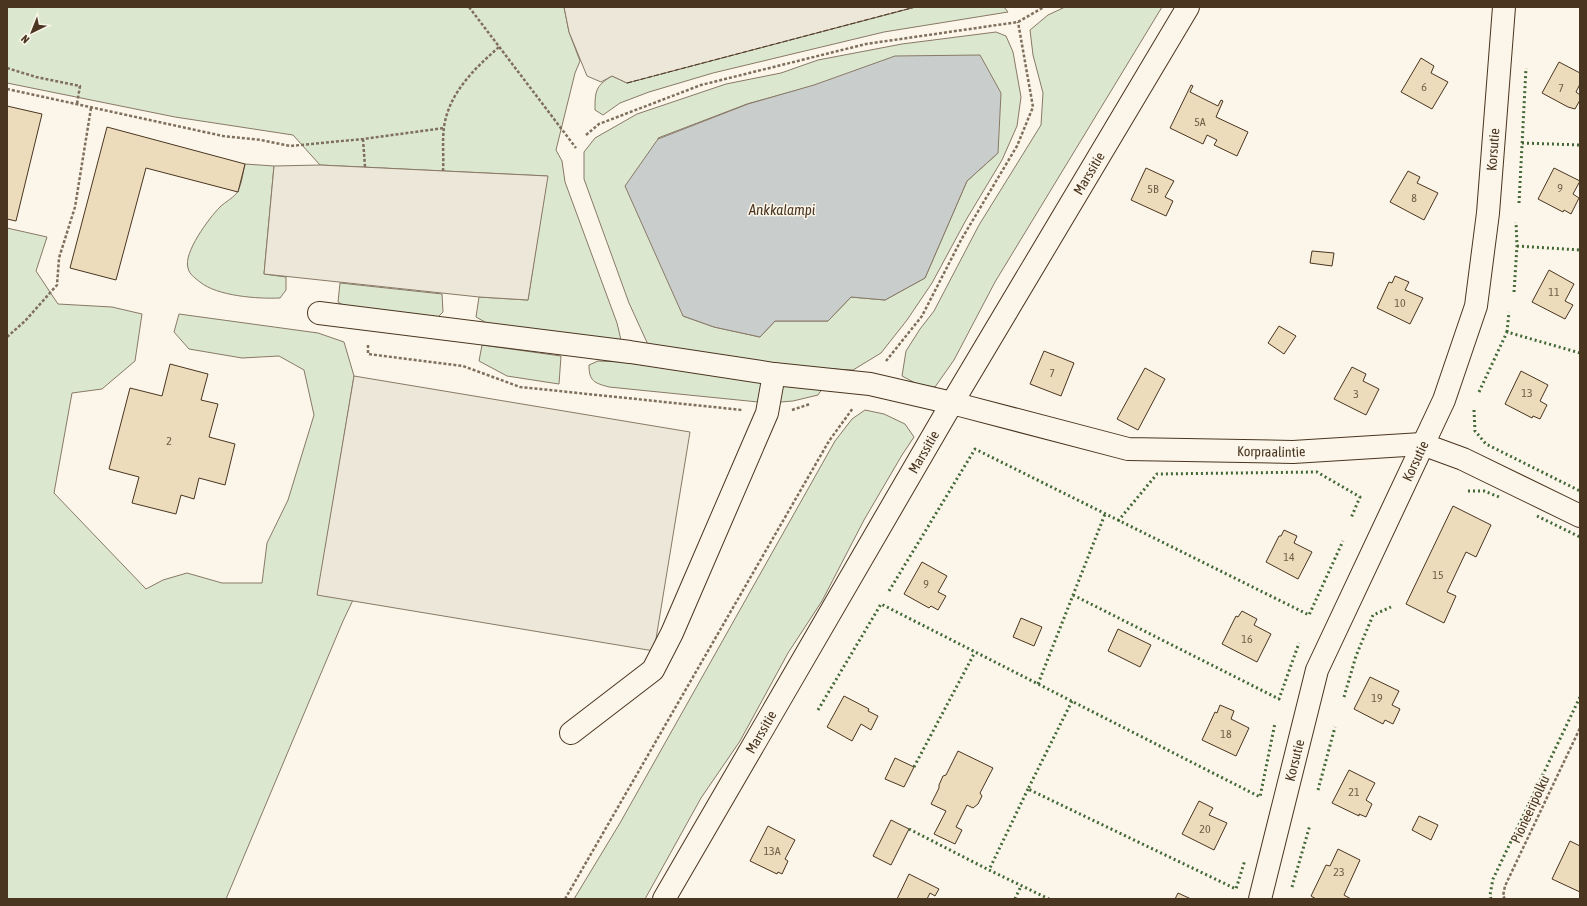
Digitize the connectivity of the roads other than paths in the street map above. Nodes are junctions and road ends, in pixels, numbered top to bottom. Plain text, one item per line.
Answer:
1 (1188, 7) edge
2 (1504, 7) edge
3 (319, 314) dead end
4 (774, 374) junction
5 (952, 403) junction
6 (1422, 444) junction
7 (1580, 516) edge
8 (571, 733) dead end
9 (664, 899) edge
10 (1260, 899) edge

1 - 5 street, Marssitie
2 - 6 street, Korsutie
3 - 4 street, Korpraalintie
4 - 5 street, Korpraalintie
4 - 8 street
5 - 6 street, Korpraalintie
5 - 9 street, Marssitie
6 - 7 street, Korpraalintie
6 - 10 street, Korsutie

